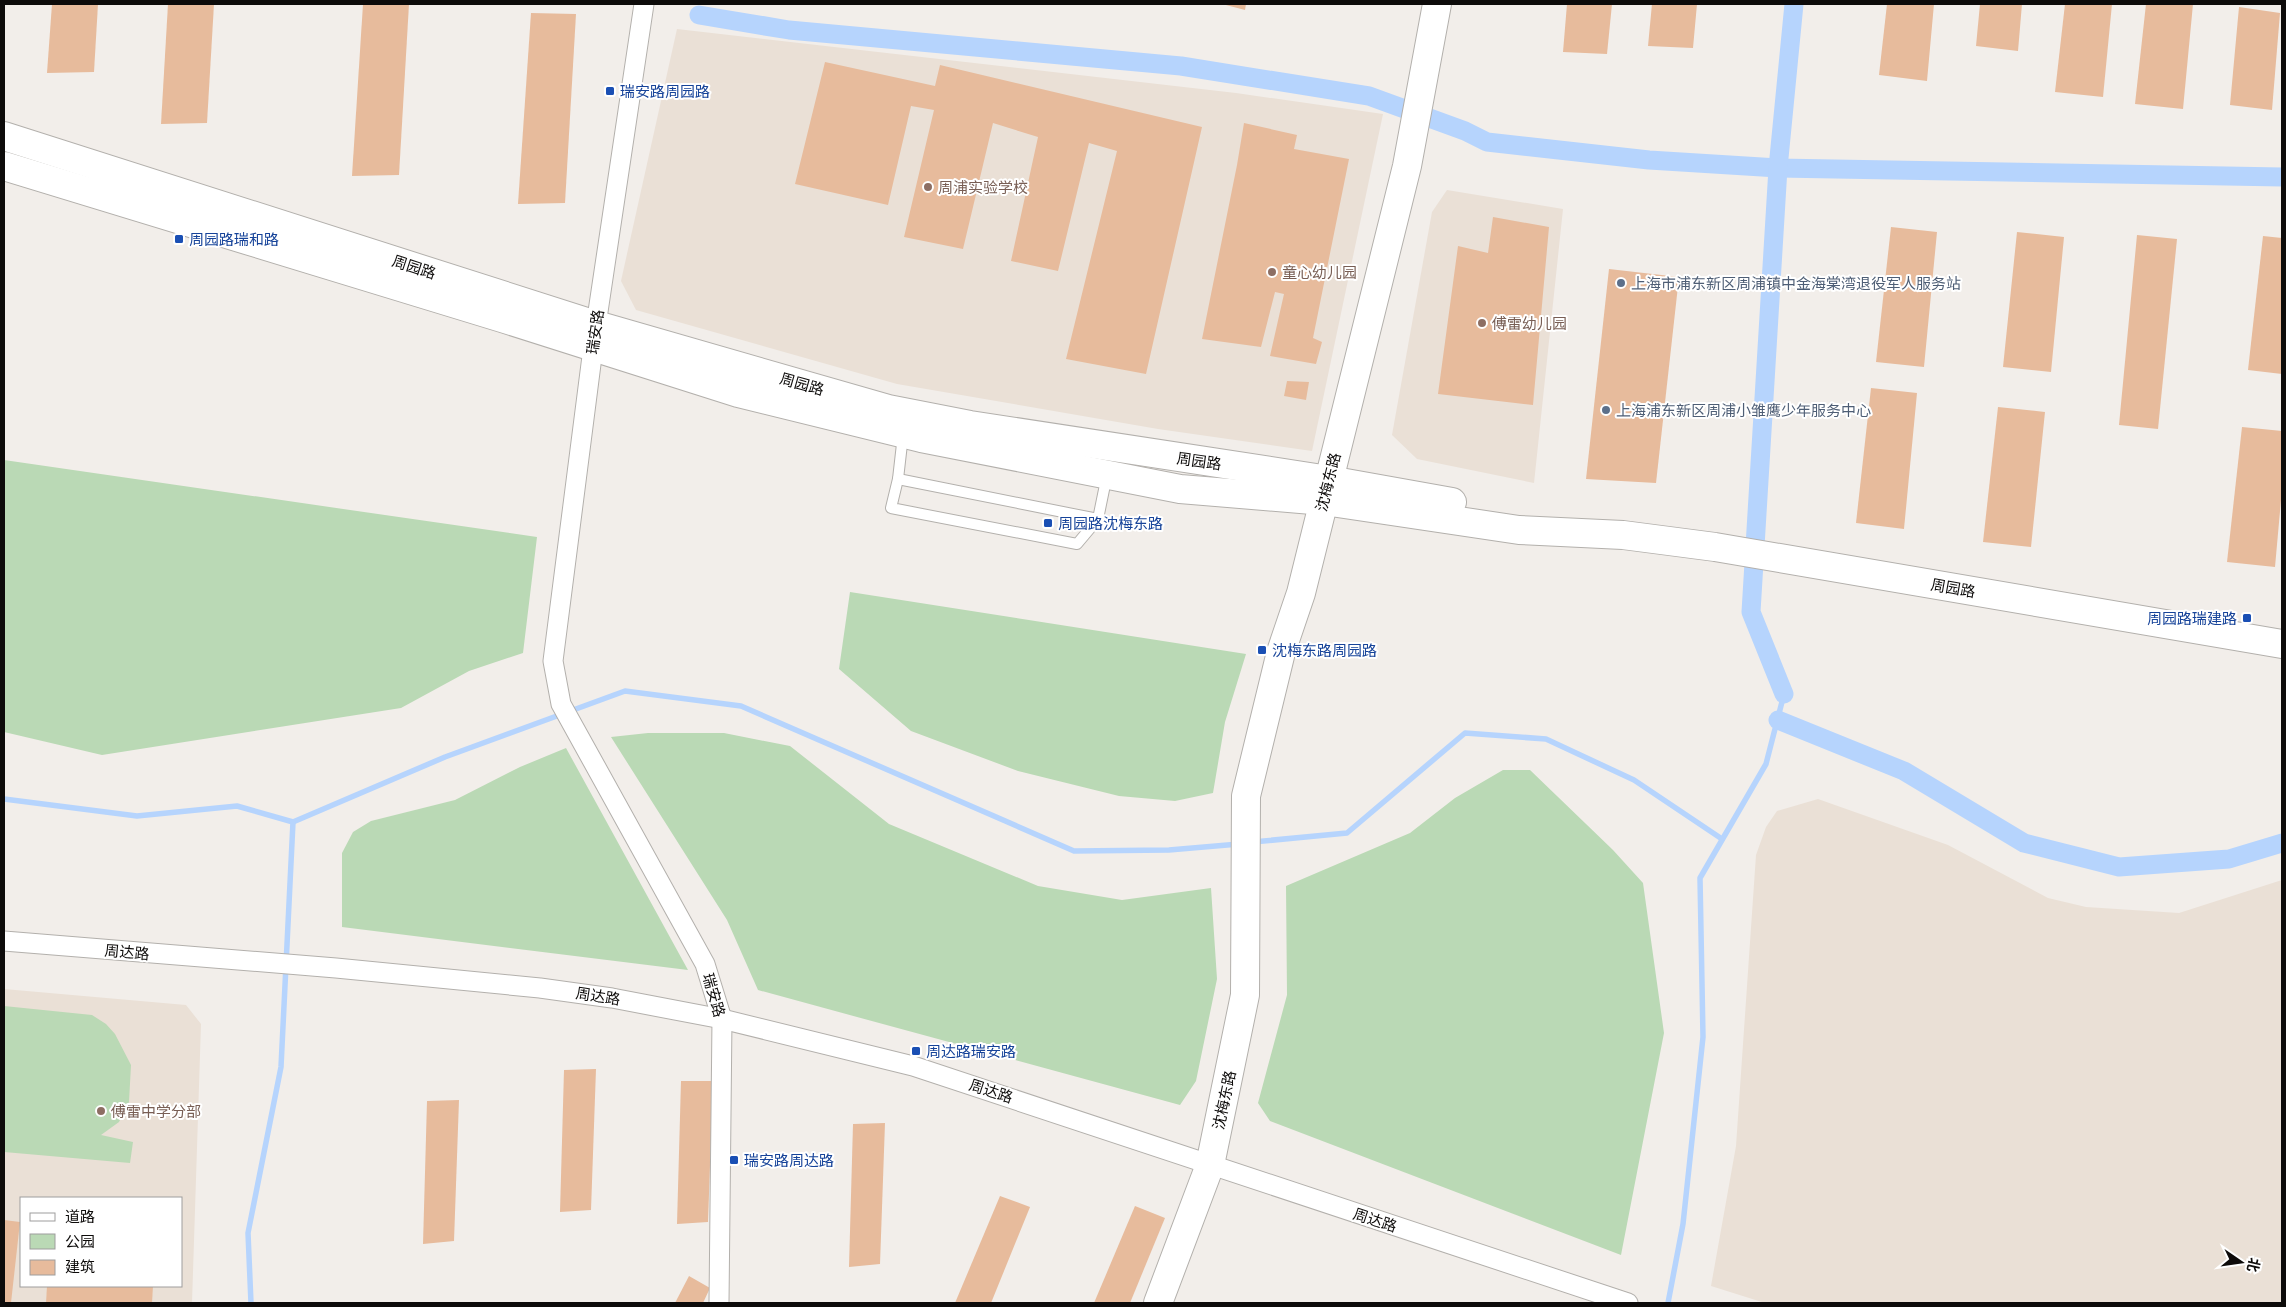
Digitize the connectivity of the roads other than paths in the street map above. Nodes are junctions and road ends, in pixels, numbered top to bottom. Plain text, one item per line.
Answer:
1 (644, 4) edge
2 (1437, 4) edge
3 (4, 136) edge
4 (4, 166) edge
5 (594, 336) junction
6 (903, 434) junction
7 (1107, 474) junction
8 (898, 479) junction
9 (1326, 491) junction
10 (1098, 519) junction
11 (2282, 644) edge
12 (4, 942) edge
13 (722, 1019) junction
14 (1210, 1165) junction
15 (719, 1303) edge
16 (1158, 1303) edge
17 (1626, 1303) edge

1 - 5 street, 瑞安路
2 - 9 street, 沈梅东路
3 - 5 street, 周园路
4 - 5 street, 周园路
5 - 6 street, 周园路
5 - 9 street, 周园路
5 - 13 street, 瑞安路
6 - 7 street, 周园路
6 - 8 lane
7 - 9 street, 周园路
7 - 10 lane
8 - 10 lane
8 - 10 lane
9 - 11 street, 周园路
9 - 14 street, 沈梅东路
12 - 13 street, 周达路
13 - 14 street, 周达路
13 - 15 street, 瑞安路
14 - 16 street, 沈梅东路
14 - 17 street, 周达路

